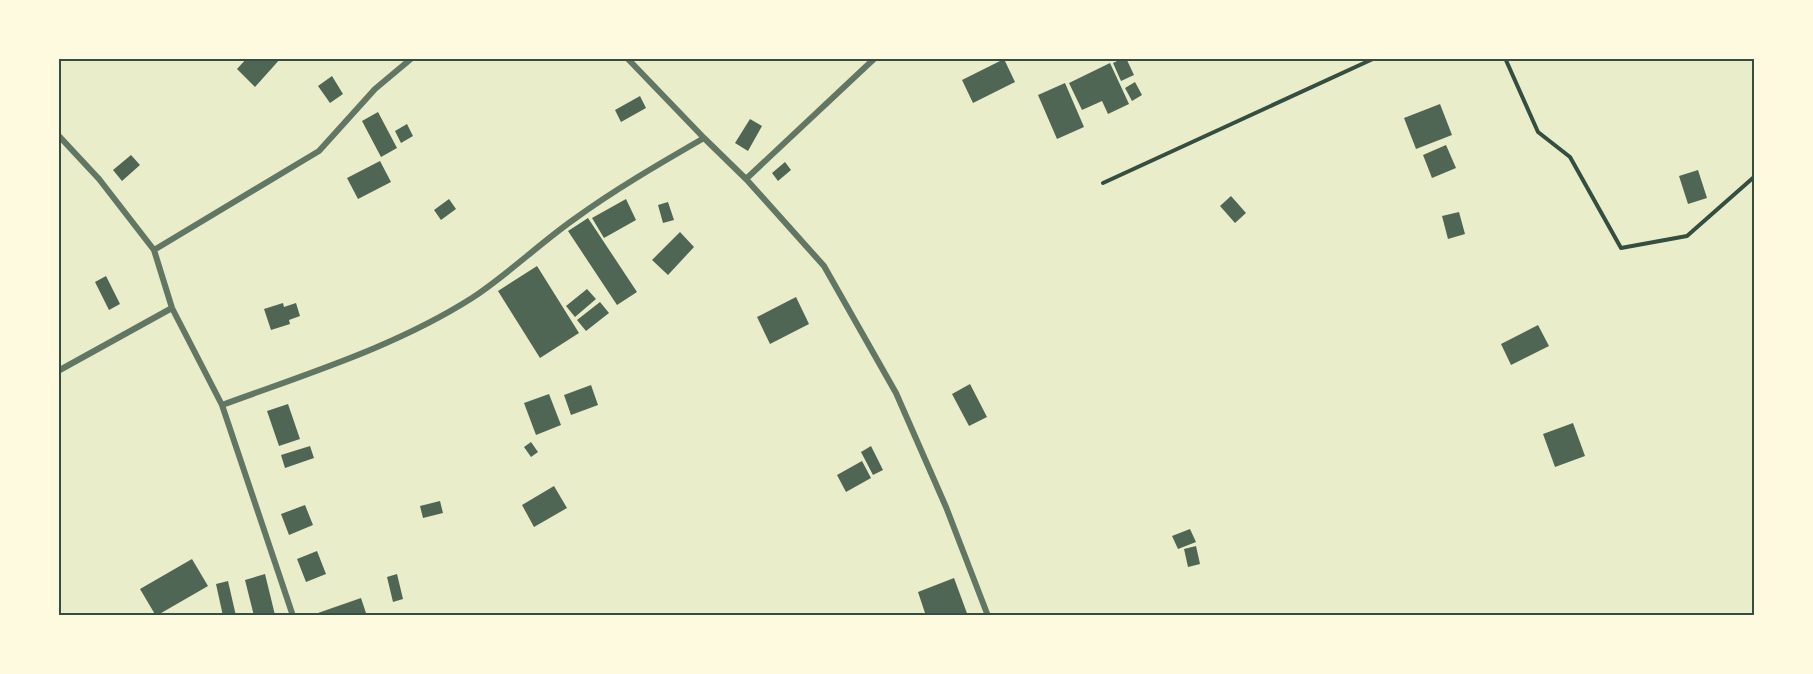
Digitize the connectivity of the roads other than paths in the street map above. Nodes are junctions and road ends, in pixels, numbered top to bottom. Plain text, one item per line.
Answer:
1 (412, 58) edge
2 (627, 58) edge
3 (875, 58) edge
4 (58, 135) edge
5 (704, 138) junction
6 (746, 179) junction
7 (154, 250) junction
8 (172, 308) junction
9 (58, 370) edge
10 (222, 405) junction
11 (293, 615) edge
12 (988, 615) edge

1 - 7 street
2 - 5 street
3 - 6 street
4 - 7 street
5 - 6 street
5 - 10 street
6 - 12 street
7 - 8 street
8 - 9 street
8 - 10 street
10 - 11 street

